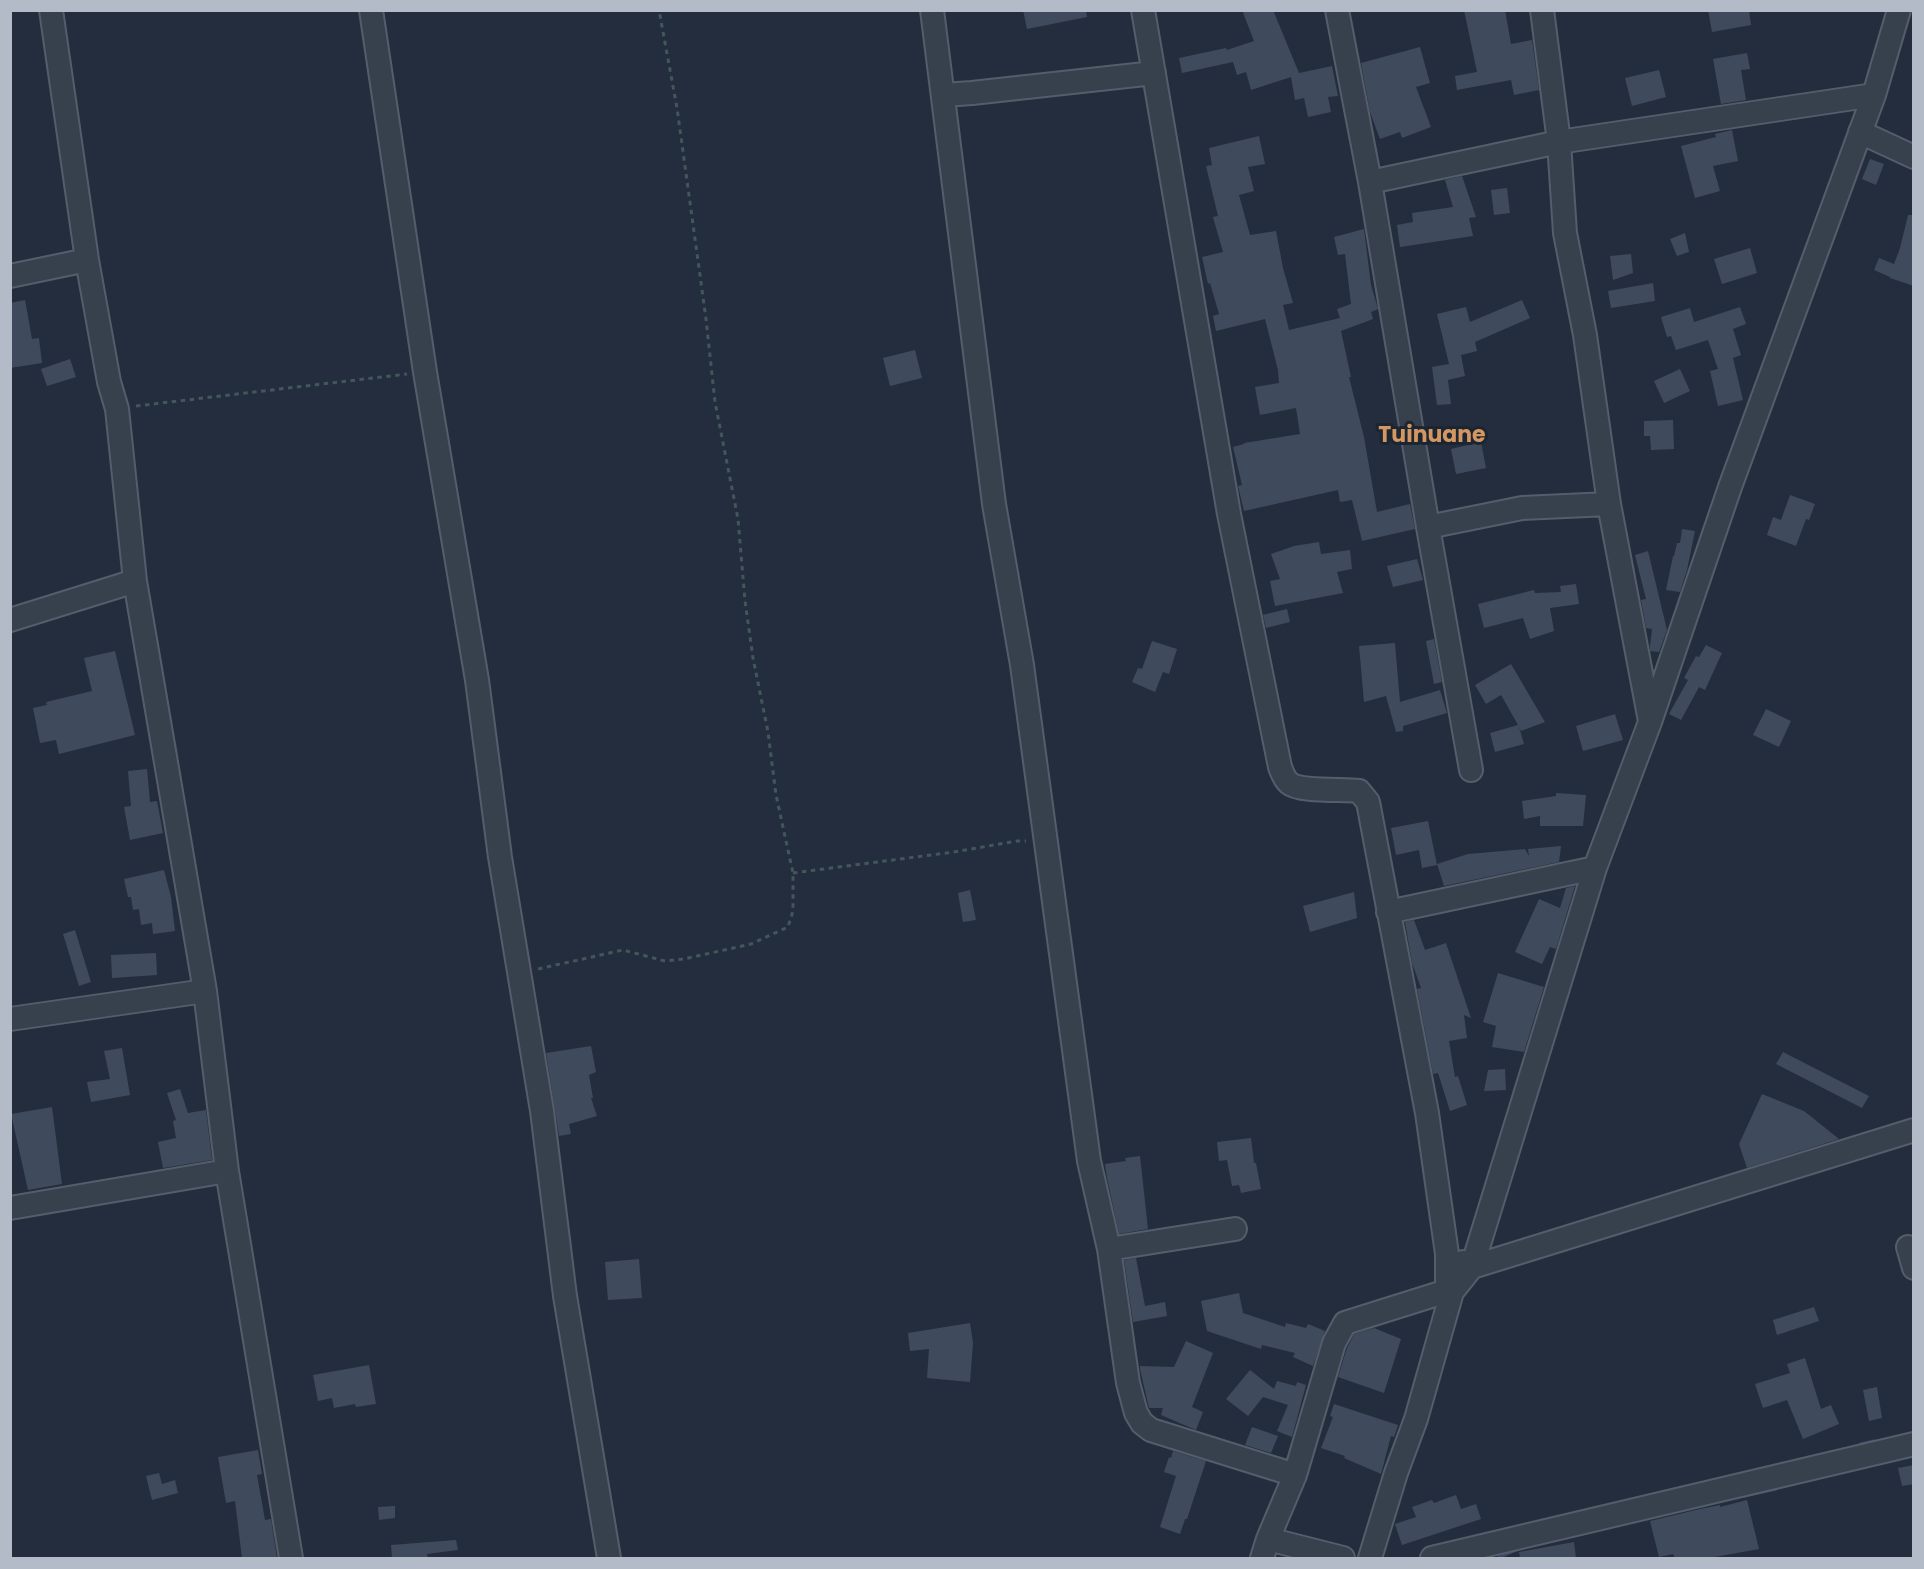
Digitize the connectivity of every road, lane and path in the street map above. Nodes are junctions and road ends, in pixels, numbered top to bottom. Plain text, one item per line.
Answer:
1 (51, 10) edge
2 (371, 10) edge
3 (659, 10) edge
4 (932, 10) edge
5 (1143, 10) edge
6 (1337, 10) edge
7 (1542, 10) edge
8 (1899, 10) edge
9 (1154, 74) junction
10 (943, 95) junction
11 (1874, 95) junction
12 (1860, 132) junction
13 (1559, 142) junction
14 (1914, 157) edge
15 (1370, 182) junction
16 (87, 260) junction
17 (10, 276) edge
18 (425, 372) junction
19 (117, 409) junction
20 (1609, 504) junction
21 (1428, 527) junction
22 (135, 581) junction
23 (10, 620) edge
24 (1650, 722) junction
25 (1470, 770) dead end
26 (1046, 842) junction
27 (1595, 868) junction
28 (793, 873) junction
29 (1388, 912) junction
30 (519, 974) junction
31 (205, 990) junction
32 (10, 1019) edge
33 (1914, 1130) edge
34 (227, 1171) junction
35 (10, 1208) edge
36 (1235, 1229) dead end
37 (1109, 1249) junction
38 (1447, 1254) junction
39 (1472, 1268) junction
40 (1450, 1292) junction
41 (1914, 1444) edge
42 (1295, 1475) junction
43 (1265, 1549) edge
44 (291, 1558) edge
45 (609, 1558) edge
46 (1343, 1558) edge
47 (1370, 1558) edge
48 (1440, 1558) edge

1 - 16 street
2 - 18 street
3 - 28 path
4 - 10 street
5 - 9 street
6 - 15 street
7 - 13 street
8 - 11 street
9 - 10 street
9 - 29 street
10 - 26 street
11 - 12 street
11 - 13 street
12 - 14 street
12 - 24 street
13 - 15 street
13 - 20 street
15 - 21 street
16 - 17 street
16 - 19 street
18 - 19 path
18 - 30 street
19 - 22 street
20 - 21 street
20 - 24 street
21 - 25 street
22 - 23 street
22 - 31 street
24 - 27 street
26 - 28 path
26 - 37 street
27 - 29 street
27 - 39 street
28 - 30 path
29 - 38 street
30 - 45 street
31 - 32 street
31 - 34 street
33 - 39 street
34 - 35 street
34 - 44 street
36 - 37 street
37 - 42 street
38 - 39 street
38 - 40 street
39 - 40 street
40 - 42 street
40 - 47 street
41 - 48 street
42 - 43 street
43 - 46 street

